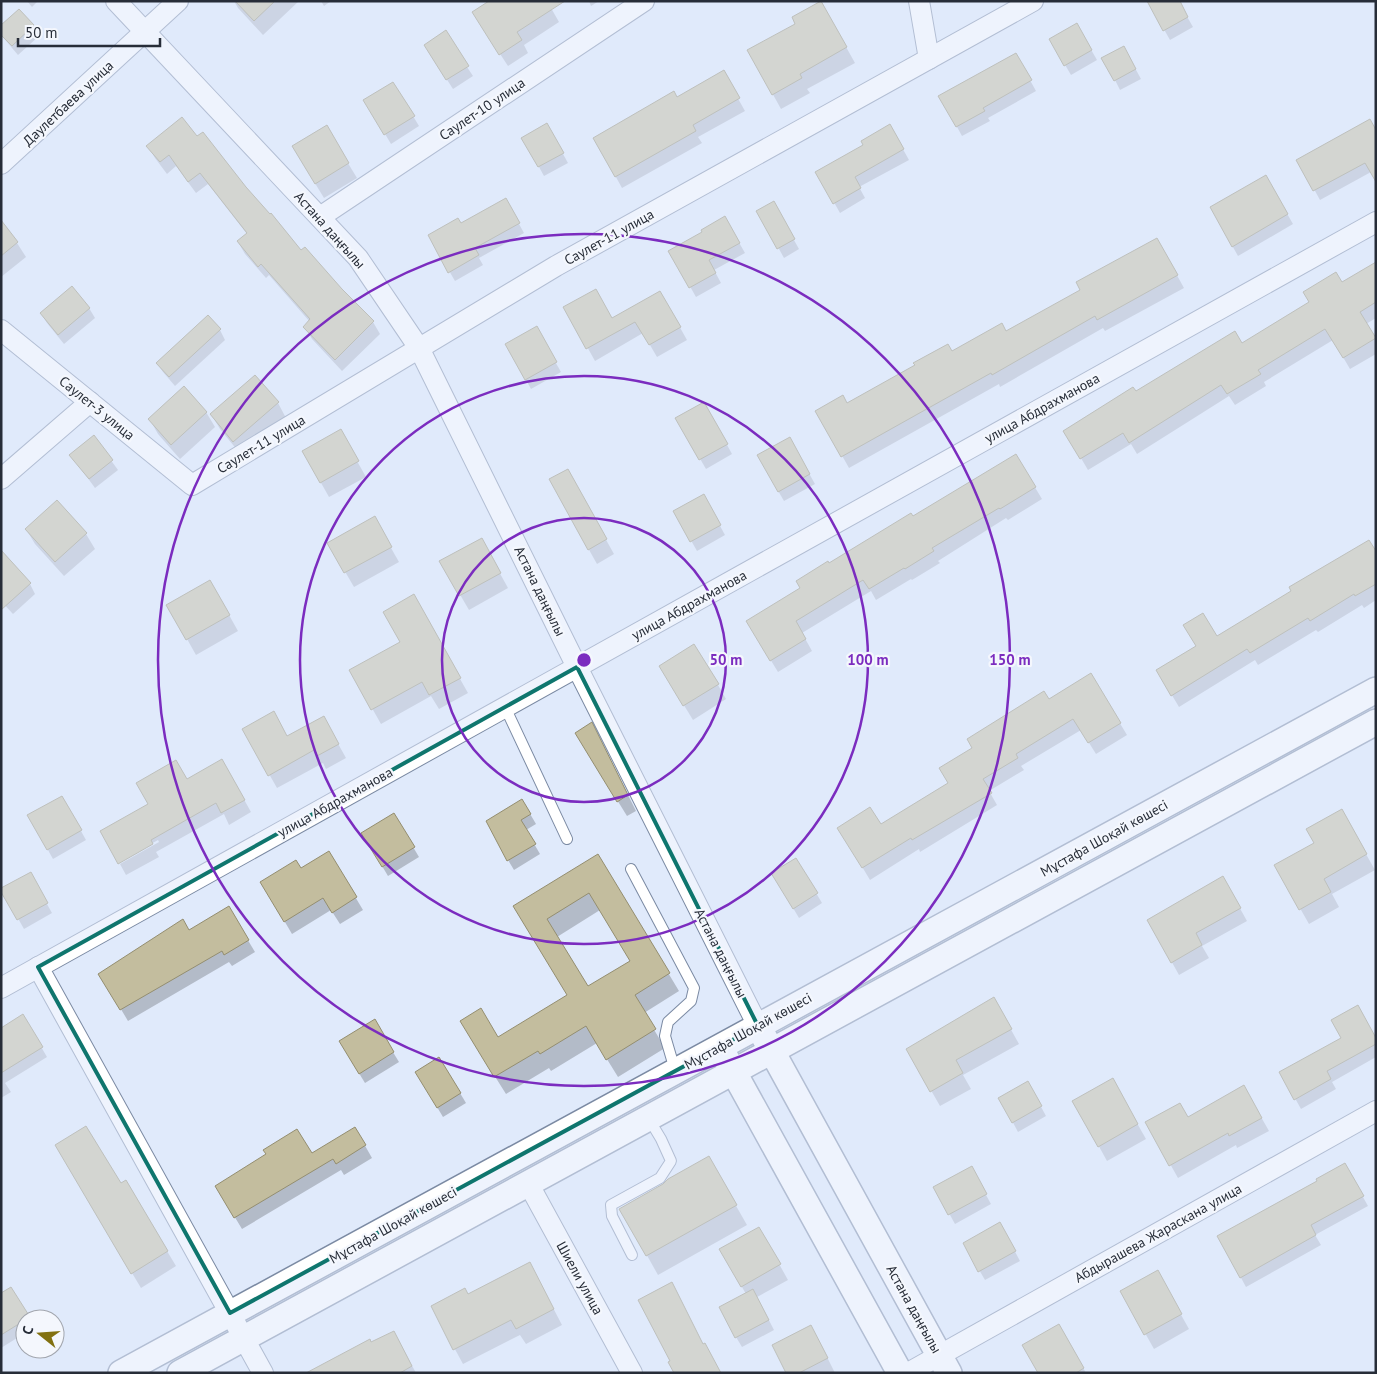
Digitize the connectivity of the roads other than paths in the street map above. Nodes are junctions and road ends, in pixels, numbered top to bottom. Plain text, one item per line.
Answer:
1 (116, 1) edge
2 (178, 1) edge
3 (644, 1) edge
4 (919, 1) edge
5 (1033, 1) edge
6 (145, 32) junction
7 (929, 59) junction
8 (1, 164) edge
9 (320, 217) junction
10 (1376, 222) edge
11 (1, 330) edge
12 (419, 348) junction
13 (90, 402) junction
14 (1, 480) edge
15 (192, 485) joint
16 (577, 667) junction
17 (1376, 690) edge
18 (505, 707) junction
19 (1376, 722) edge
20 (567, 839) dead end
21 (631, 869) dead end
22 (38, 967) junction
23 (1, 988) edge
24 (758, 1026) junction
25 (720, 1046) junction
26 (772, 1050) junction
27 (675, 1071) junction
28 (734, 1071) junction
29 (1376, 1111) edge
30 (649, 1119) junction
31 (528, 1183) junction
32 (632, 1255) dead end
33 (230, 1313) junction
34 (244, 1338) junction
35 (944, 1364) edge
36 (121, 1373) edge
37 (180, 1373) edge
38 (263, 1373) edge
39 (632, 1373) edge
40 (900, 1373) edge
41 (908, 1373) edge

1 - 6 street, Астана даңғылы
2 - 6 street, Даулетбаева улица
3 - 9 street, Саулет-10 улица
4 - 7 street
5 - 7 street, Саулет-11 улица
6 - 8 street, Даулетбаева улица
6 - 9 street, Астана даңғылы
7 - 12 street, Саулет-11 улица
9 - 12 street, Астана даңғылы
10 - 16 street, улица Абдрахманова
11 - 13 street, Саулет-3 улица
12 - 15 street, Саулет-11 улица
12 - 16 street, Астана даңғылы
13 - 14 street
13 - 15 street, Саулет-3 улица
16 - 18 street, улица Абдрахманова
16 - 24 street, Астана даңғылы
17 - 24 street, Мұстафа Шоқай көшесі
18 - 20 lane
18 - 22 street, улица Абдрахманова
19 - 26 street, Мұстафа Шоқай көшесі
21 - 27 lane
22 - 23 street, улица Абдрахманова
22 - 33 street
24 - 25 street, Мұстафа Шоқай көшесі
24 - 26 street, Астана даңғылы
25 - 27 street, Мұстафа Шоқай көшесі
25 - 28 street
26 - 28 street, Мұстафа Шоқай көшесі
26 - 35 street, Астана даңғылы
27 - 33 street, Мұстафа Шоқай көшесі
28 - 30 street, Мұстафа Шоқай көшесі
28 - 40 street
29 - 35 street, Абдырашева Жараскана улица
30 - 31 street, Мұстафа Шоқай көшесі
30 - 32 lane
31 - 34 street, Мұстафа Шоқай көшесі
31 - 39 street, Шиели улица
33 - 34 street
33 - 36 street, Мұстафа Шоқай көшесі
34 - 37 street, Мұстафа Шоқай көшесі
34 - 38 street
35 - 41 street, Абдырашева Жараскана улица

